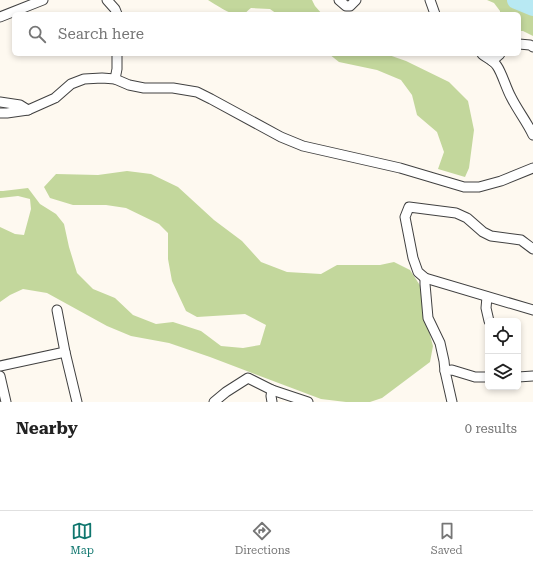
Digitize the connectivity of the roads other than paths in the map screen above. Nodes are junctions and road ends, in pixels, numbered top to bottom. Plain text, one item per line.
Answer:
1 (42, 0) edge
2 (107, 0) edge
3 (339, 0) edge
4 (356, 0) edge
5 (430, 0) edge
6 (12, 12) edge
7 (12, 12) edge
8 (116, 12) edge
9 (434, 12) edge
10 (0, 17) edge
11 (521, 44) edge
12 (533, 47) edge
13 (117, 56) edge
14 (485, 56) edge
15 (498, 56) edge
16 (492, 61) junction
17 (115, 79) junction
18 (0, 102) edge
19 (28, 110) junction
20 (0, 113) edge
21 (533, 135) edge
22 (533, 168) edge
23 (533, 249) edge
24 (425, 278) junction
25 (487, 297) junction
26 (57, 310) dead end
27 (533, 310) edge
28 (488, 318) edge
29 (65, 352) junction
30 (0, 366) edge
31 (445, 370) junction
32 (0, 376) edge
33 (533, 376) edge
34 (485, 377) edge
35 (521, 377) edge
36 (272, 390) junction
37 (6, 402) edge
38 (77, 402) edge
39 (215, 402) edge
40 (272, 402) edge
41 (308, 402) edge
42 (452, 402) edge

1 - 7 street
2 - 8 street
3 - 4 street
5 - 9 street
6 - 10 street
11 - 12 street
13 - 17 street
14 - 16 street
15 - 16 street
16 - 21 street
17 - 19 street
17 - 22 street
18 - 19 street
19 - 20 street
23 - 24 street
24 - 25 street
24 - 31 street
25 - 27 street
25 - 28 street
26 - 29 street
29 - 30 street
29 - 38 street
31 - 34 street
31 - 42 street
32 - 37 street
33 - 35 street
36 - 39 street
36 - 40 street
36 - 41 street

